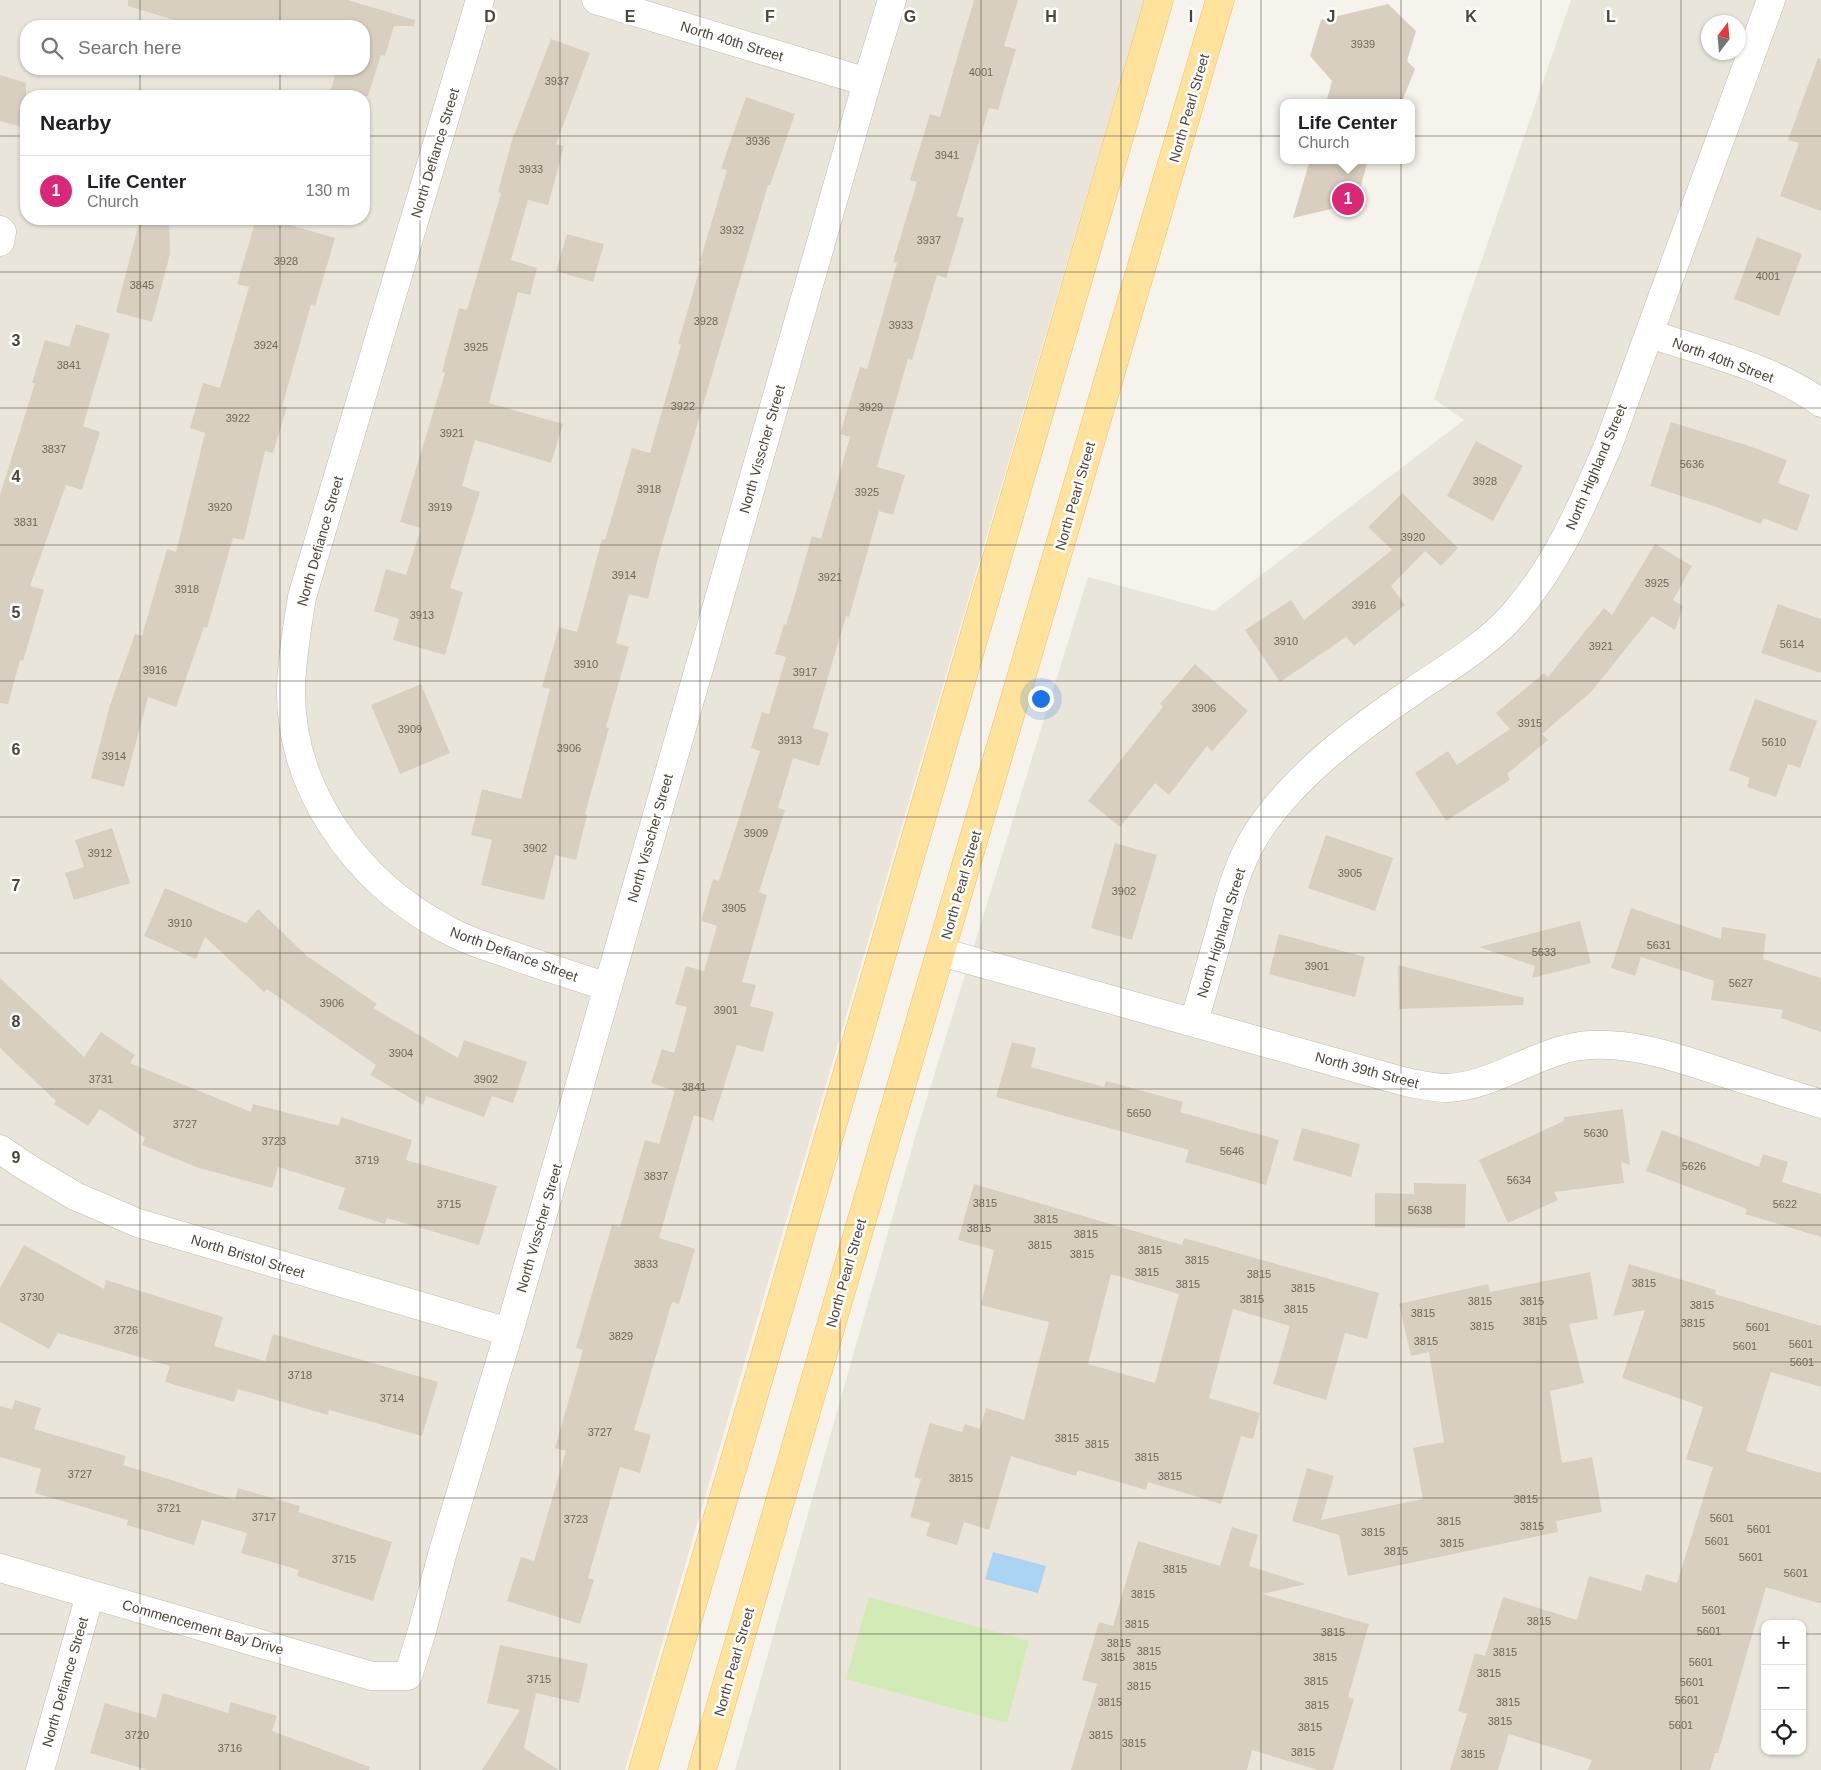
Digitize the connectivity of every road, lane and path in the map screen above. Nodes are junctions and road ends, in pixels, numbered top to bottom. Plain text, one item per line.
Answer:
1 (480, 0) edge
2 (596, 0) edge
3 (892, 0) edge
4 (1160, 0) edge
5 (1220, 0) edge
6 (1771, 0) edge
7 (867, 82) junction
8 (1650, 334) junction
9 (1821, 403) edge
10 (942, 952) junction
11 (608, 987) junction
12 (1194, 1022) junction
13 (1821, 1104) edge
14 (0, 1149) edge
15 (509, 1332) junction
16 (0, 1568) edge
17 (90, 1594) junction
18 (408, 1676) joint
19 (40, 1770) edge
20 (643, 1770) edge
21 (702, 1770) edge

1 - 11 street, North Defiance Street
2 - 7 street, North 40th Street
3 - 7 street, North Visscher Street
4 - 20 main road
5 - 10 main road, North Pearl Street
6 - 8 street, North Highland Street
7 - 11 street, North Visscher Street
8 - 9 street, North 40th Street
8 - 12 street, North Highland Street
10 - 12 street, North 39th Street
10 - 21 main road, North Pearl Street
11 - 15 street, North Visscher Street
12 - 13 street, North 39th Street
14 - 15 street, North Bristol Street
15 - 18 street, North Visscher Street
16 - 17 street, Commencement Bay Drive
17 - 18 street, Commencement Bay Drive
17 - 19 street, North Defiance Street

